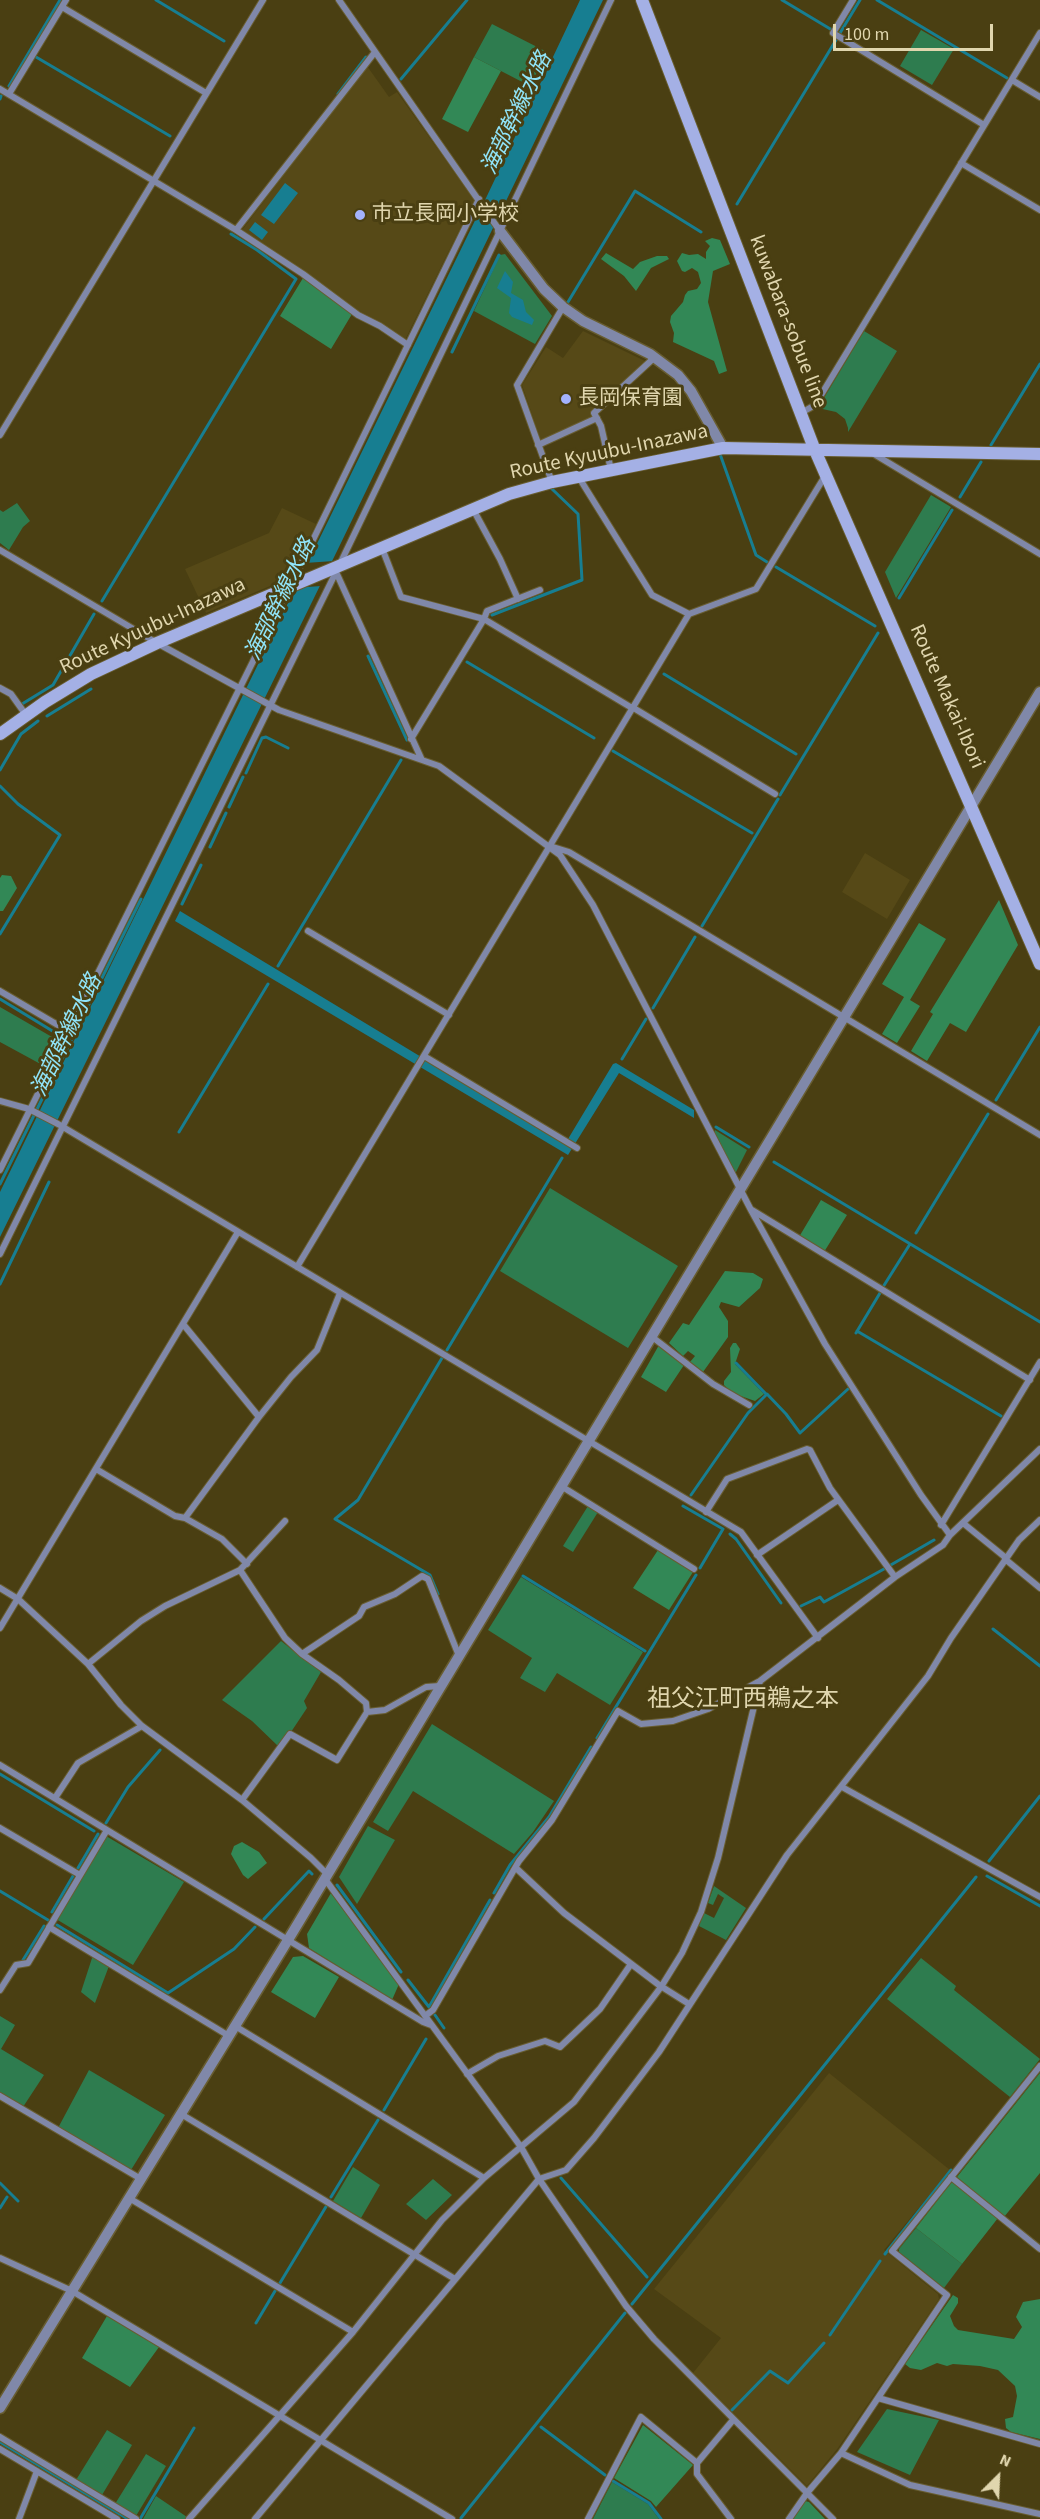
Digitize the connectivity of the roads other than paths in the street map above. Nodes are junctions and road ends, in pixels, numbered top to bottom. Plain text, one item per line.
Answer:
1 (263, 0) edge
2 (339, 0) edge
3 (611, 0) edge
4 (642, 0) edge
5 (853, 0) edge
6 (64, 3) edge
7 (1040, 33) edge
8 (375, 52) junction
9 (1012, 80) junction
10 (0, 89) edge
11 (206, 93) junction
12 (9, 94) junction
13 (1040, 97) edge
14 (984, 125) junction
15 (961, 163) junction
16 (152, 180) junction
17 (480, 201) junction
18 (1040, 210) edge
19 (498, 228) junction
20 (236, 230) junction
21 (563, 307) junction
22 (408, 345) junction
23 (655, 357) junction
24 (801, 413) junction
25 (597, 418) junction
26 (0, 435) edge
27 (538, 445) junction
28 (723, 448) junction
29 (814, 448) junction
30 (866, 449) junction
31 (1040, 454) edge
32 (611, 470) junction
33 (826, 475) junction
34 (578, 477) junction
35 (552, 482) junction
36 (473, 509) junction
37 (382, 548) junction
38 (0, 550) edge
39 (1040, 554) edge
40 (335, 569) junction
41 (293, 584) junction
42 (540, 590) dead end
43 (518, 599) junction
44 (689, 615) junction
45 (484, 619) junction
46 (157, 643) junction
47 (0, 688) edge
48 (241, 690) junction
49 (1040, 693) edge
50 (267, 704) junction
51 (632, 708) junction
52 (26, 716) junction
53 (0, 734) edge
54 (411, 739) junction
55 (421, 758) junction
56 (775, 794) dead end
57 (972, 805) junction
58 (550, 846) junction
59 (308, 931) dead end
60 (1040, 964) edge
61 (0, 991) edge
62 (449, 1015) junction
63 (844, 1017) junction
64 (68, 1031) junction
65 (423, 1057) junction
66 (0, 1101) edge
67 (31, 1110) junction
68 (60, 1125) junction
69 (1040, 1136) edge
70 (576, 1147) dead end
71 (0, 1170) edge
72 (740, 1189) junction
73 (751, 1210) junction
74 (238, 1232) junction
75 (0, 1254) edge
76 (297, 1267) junction
77 (340, 1293) junction
78 (183, 1324) junction
79 (651, 1336) junction
80 (1040, 1362) edge
81 (1030, 1380) junction
82 (749, 1405) dead end
83 (259, 1417) junction
84 (588, 1441) junction
85 (1040, 1449) edge
86 (96, 1469) junction
87 (560, 1486) junction
88 (838, 1500) junction
89 (706, 1512) junction
90 (185, 1518) junction
91 (1040, 1520) edge
92 (285, 1521) dead end
93 (963, 1523) junction
94 (941, 1525) junction
95 (950, 1535) junction
96 (757, 1555) junction
97 (1006, 1558) junction
98 (247, 1564) junction
99 (694, 1569) dead end
100 (240, 1570) junction
101 (895, 1577) junction
102 (0, 1588) edge
103 (1040, 1588) edge
104 (18, 1599) junction
105 (0, 1628) edge
106 (818, 1638) junction
107 (302, 1654) junction
108 (459, 1656) junction
109 (88, 1664) junction
110 (760, 1681) junction
111 (440, 1686) junction
112 (367, 1712) junction
113 (142, 1726) junction
114 (0, 1765) edge
115 (842, 1787) junction
116 (55, 1798) junction
117 (242, 1800) junction
118 (0, 1828) edge
119 (107, 1830) junction
120 (516, 1868) junction
121 (80, 1875) junction
122 (326, 1876) junction
123 (1040, 1897) edge
124 (50, 1927) junction
125 (288, 1941) junction
126 (631, 1964) junction
127 (661, 1987) junction
128 (0, 1990) edge
129 (690, 2004) junction
130 (425, 2016) junction
131 (431, 2025) junction
132 (232, 2031) junction
133 (1040, 2066) edge
134 (467, 2074) junction
135 (0, 2096) edge
136 (181, 2114) junction
137 (521, 2147) junction
138 (951, 2177) junction
139 (484, 2178) junction
140 (141, 2179) junction
141 (539, 2179) junction
142 (129, 2198) junction
143 (1040, 2249) edge
144 (414, 2253) junction
145 (0, 2258) edge
146 (455, 2279) junction
147 (72, 2291) junction
148 (353, 2332) junction
149 (878, 2398) junction
150 (0, 2408) edge
151 (280, 2416) junction
152 (734, 2420) junction
153 (0, 2437) edge
154 (320, 2440) junction
155 (1040, 2444) edge
156 (0, 2449) edge
157 (841, 2453) junction
158 (697, 2463) junction
159 (38, 2471) junction
160 (807, 2493) junction
161 (1040, 2514) edge
162 (19, 2519) edge
163 (117, 2519) edge
164 (136, 2519) edge
165 (189, 2519) edge
166 (255, 2519) edge
167 (452, 2519) edge
168 (588, 2519) edge
169 (731, 2519) edge
170 (789, 2519) edge
171 (832, 2519) edge

1 - 11 street
2 - 8 street
3 - 19 street
4 - 24 main road, kuwabara-sobue line
5 - 14 street
6 - 11 street
6 - 12 street
7 - 9 street
8 - 17 street
8 - 20 street
9 - 13 street
9 - 14 street
10 - 12 street
11 - 16 street
12 - 16 street
14 - 15 street
15 - 18 street
15 - 24 street
16 - 20 street
16 - 26 street
17 - 19 street
17 - 22 street
19 - 21 street
19 - 40 street
20 - 22 street
21 - 23 street
21 - 27 street
22 - 41 street
23 - 25 street
23 - 28 street
24 - 29 main road, kuwabara-sobue line
25 - 27 street
25 - 32 street
27 - 35 street
28 - 29 main road, Route Kyuubu-Inazawa
28 - 32 main road, Route Kyuubu-Inazawa
29 - 30 main road
29 - 33 main road, Route Makai-Ibori
30 - 31 main road
30 - 39 street
32 - 34 main road, Route Kyuubu-Inazawa
33 - 44 street
33 - 57 main road, Route Makai-Ibori
34 - 35 main road, Route Kyuubu-Inazawa
34 - 44 street
35 - 36 main road, Route Kyuubu-Inazawa
36 - 37 main road, Route Kyuubu-Inazawa
36 - 43 street
37 - 40 main road, Route Kyuubu-Inazawa
37 - 45 street
38 - 46 street
40 - 41 main road, Route Kyuubu-Inazawa
40 - 50 street
40 - 54 street
41 - 46 main road, Route Kyuubu-Inazawa
41 - 48 street
42 - 43 street
43 - 45 street
44 - 51 street
45 - 51 street
45 - 54 street
46 - 48 street
46 - 52 main road, Route Kyuubu-Inazawa
47 - 52 street
48 - 50 street
48 - 64 street
49 - 57 street
50 - 55 street
50 - 68 street
51 - 56 street
51 - 58 street
52 - 53 main road, Route Kyuubu-Inazawa
54 - 55 street
55 - 58 street
57 - 60 main road, Route Makai-Ibori
57 - 63 street
58 - 62 street
58 - 63 street
58 - 72 street
59 - 62 street
61 - 64 street
62 - 65 street
63 - 69 street
63 - 72 street
64 - 67 street
65 - 70 street
65 - 76 street
66 - 67 street
67 - 68 street
67 - 71 street
68 - 74 street
68 - 75 street
72 - 73 street
72 - 79 street
73 - 81 street
73 - 94 street
74 - 76 street
74 - 78 street
76 - 77 street
77 - 83 street
77 - 84 street
78 - 83 street
78 - 86 street
79 - 82 street
79 - 84 street
80 - 81 street
81 - 94 street
83 - 90 street
84 - 87 street
84 - 89 street
85 - 93 street
86 - 90 street
86 - 104 street
87 - 99 street
87 - 108 street
88 - 89 street
88 - 96 street
88 - 101 street
89 - 96 street
90 - 98 street
91 - 97 street
92 - 98 street
93 - 95 street
93 - 97 street
94 - 95 street
95 - 101 street
96 - 106 street
97 - 103 street
97 - 115 street
98 - 100 street
100 - 107 street
100 - 109 street
101 - 106 street
102 - 104 street
104 - 105 street
104 - 109 street
106 - 110 street
107 - 108 street
107 - 112 street
108 - 111 street
109 - 113 street
110 - 120 street
110 - 127 street
111 - 112 street
111 - 122 street
112 - 117 street
113 - 116 street
113 - 117 street
114 - 116 street
115 - 123 street
115 - 129 street
116 - 119 street
117 - 122 street
118 - 121 street
119 - 121 street
119 - 125 street
120 - 126 street
120 - 130 street
121 - 124 street
122 - 125 street
122 - 130 street
124 - 128 street
124 - 132 street
125 - 131 street
125 - 132 street
126 - 127 street
126 - 134 street
127 - 129 street
127 - 137 street
129 - 141 street
130 - 131 street
131 - 134 street
132 - 136 street
132 - 139 street
133 - 138 street
134 - 137 street
135 - 140 street
136 - 140 street
136 - 144 street
137 - 139 street
137 - 141 street
138 - 143 street
138 - 149 street
139 - 144 street
140 - 142 street
141 - 146 street
141 - 152 street
142 - 147 street
142 - 148 street
144 - 146 street
144 - 148 street
145 - 147 street
146 - 154 street
147 - 150 street
147 - 151 street
148 - 151 street
149 - 155 street
149 - 157 street
151 - 154 street
151 - 165 street
152 - 158 street
152 - 160 street
153 - 164 street
154 - 166 street
154 - 167 street
156 - 159 street
157 - 160 street
157 - 161 street
158 - 168 street
158 - 169 street
159 - 162 street
159 - 163 street
160 - 170 street
160 - 171 street

